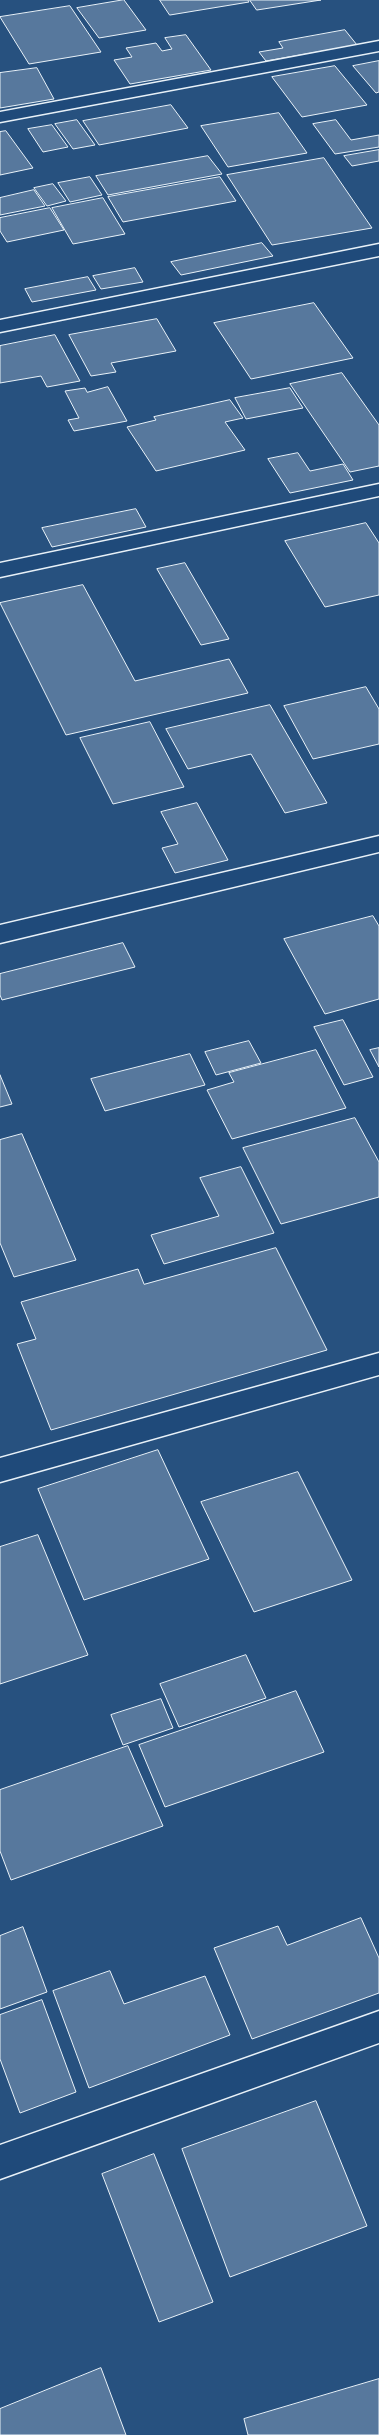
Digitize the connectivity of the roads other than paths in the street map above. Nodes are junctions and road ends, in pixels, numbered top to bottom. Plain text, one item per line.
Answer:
1 (379, 46) edge
2 (0, 117) edge
3 (379, 250) edge
4 (0, 326) edge
5 (379, 490) edge
6 (0, 570) edge
7 (379, 844) edge
8 (0, 934) edge
9 (379, 1364) edge
10 (0, 1470) edge
11 (379, 2028) edge
12 (0, 2162) edge

1 - 2 street
3 - 4 street
5 - 6 street
7 - 8 street
9 - 10 street
11 - 12 street

